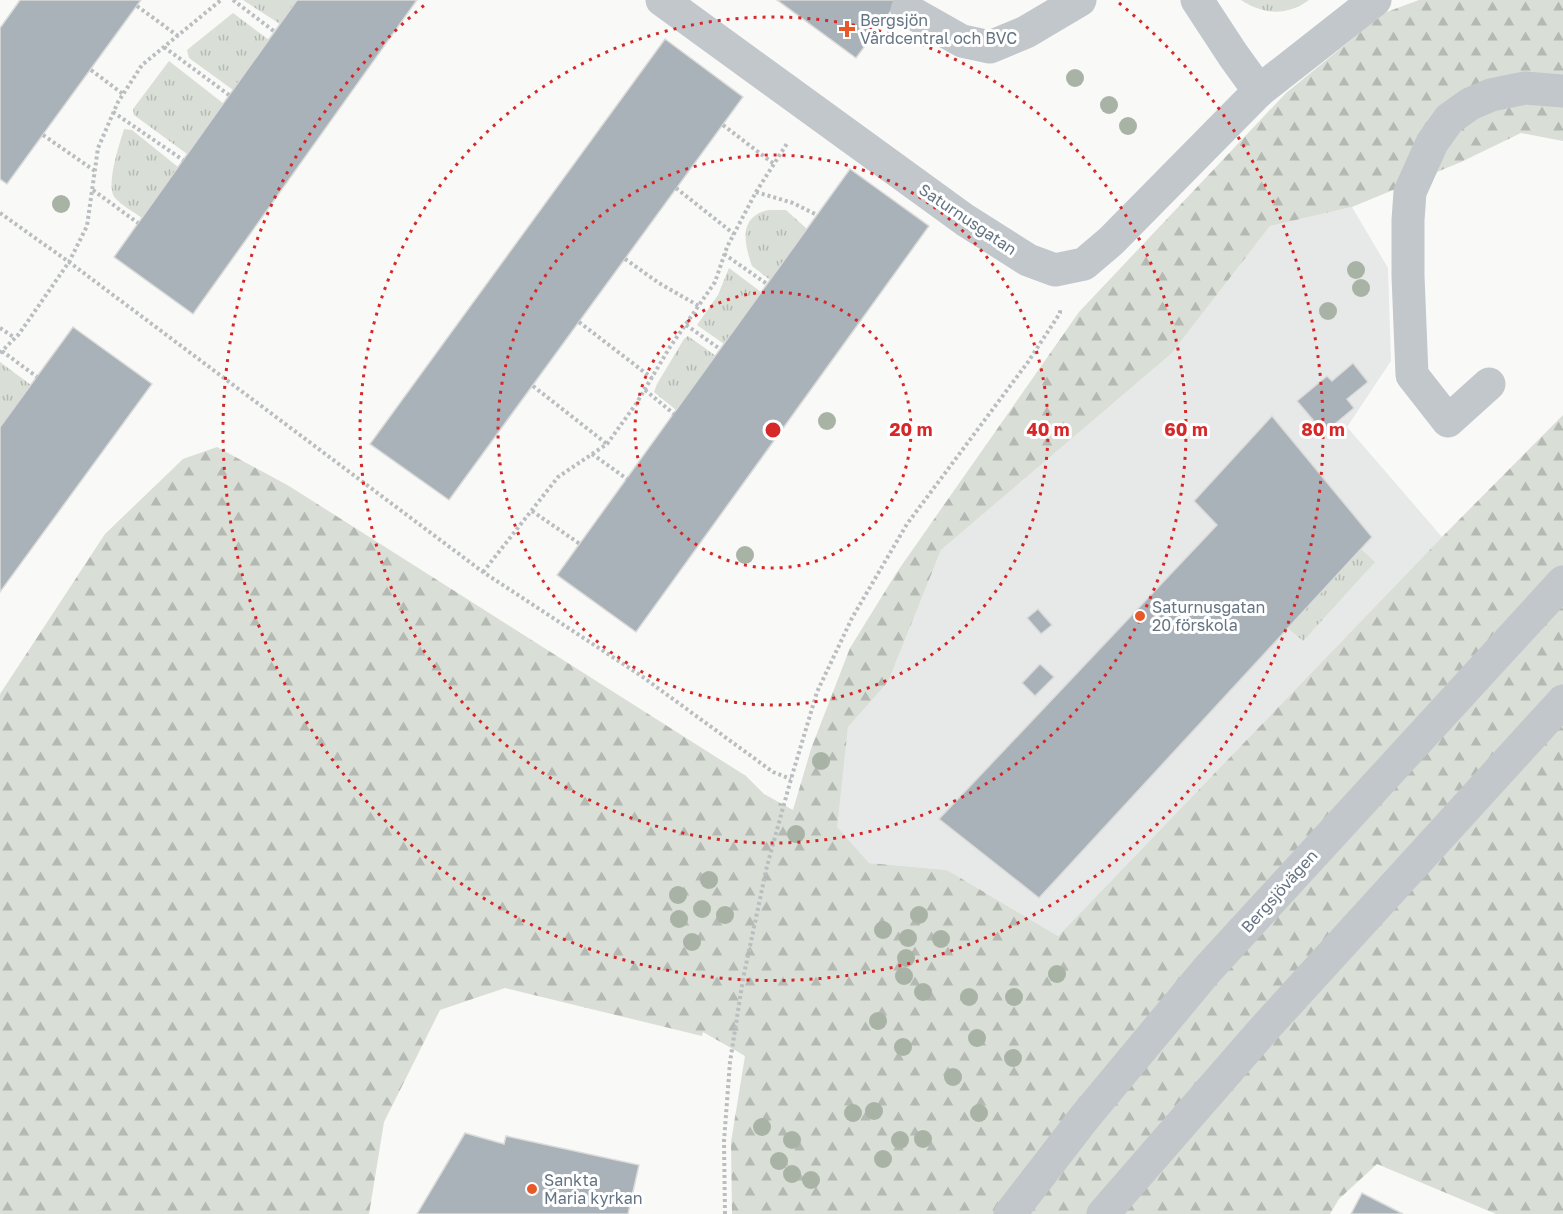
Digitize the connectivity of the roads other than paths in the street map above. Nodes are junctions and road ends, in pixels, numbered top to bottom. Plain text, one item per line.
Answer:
1 (662, 0) edge
2 (1080, 0) edge
3 (1197, 0) edge
4 (1375, 0) edge
5 (906, 10) dead end
6 (1259, 91) junction
7 (1563, 91) edge
8 (1490, 384) dead end
9 (1563, 582) edge
10 (1563, 701) edge
11 (1010, 1214) edge
12 (1103, 1214) edge

1 - 6 street, Saturnusgatan
2 - 5 street
3 - 6 street
4 - 6 street
7 - 8 street
9 - 11 street, Bergsjövägen
10 - 12 street

